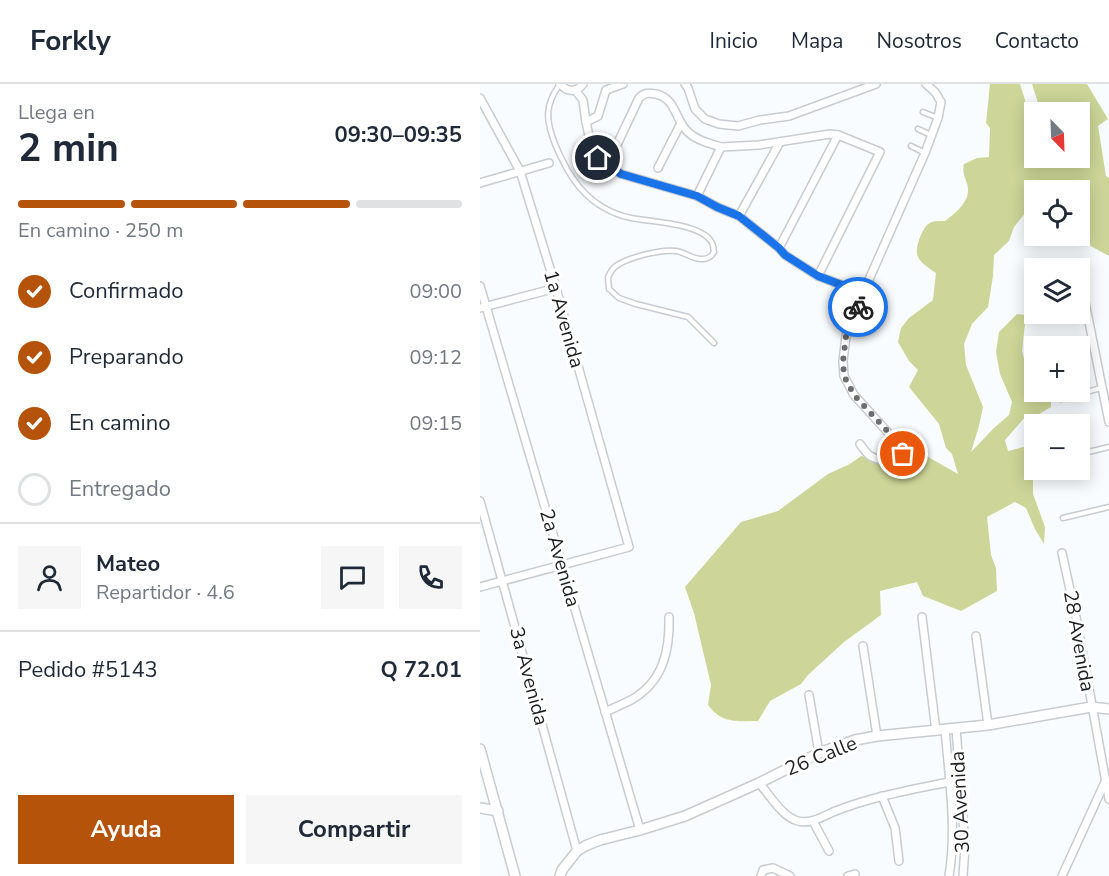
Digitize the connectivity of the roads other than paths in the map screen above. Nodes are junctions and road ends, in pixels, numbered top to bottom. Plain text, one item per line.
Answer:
1 (560, 84) edge
2 (583, 84) edge
3 (623, 84) edge
4 (685, 84) edge
5 (876, 84) edge
6 (926, 84) edge
7 (575, 90) junction
8 (480, 98) edge
9 (923, 112) dead end
10 (938, 118) junction
11 (586, 122) junction
12 (681, 123) junction
13 (918, 129) dead end
14 (838, 135) junction
15 (932, 135) junction
16 (780, 142) junction
17 (911, 146) dead end
18 (721, 147) junction
19 (613, 153) dead end
20 (925, 153) junction
21 (549, 164) dead end
22 (658, 168) dead end
23 (520, 171) junction
24 (480, 183) edge
25 (697, 196) junction
26 (739, 216) junction
27 (779, 248) junction
28 (818, 276) junction
29 (480, 286) edge
30 (556, 288) junction
31 (863, 293) junction
32 (483, 307) edge
33 (1090, 322) edge
34 (714, 343) dead end
35 (1104, 384) edge
36 (1109, 422) edge
37 (860, 444) dead end
38 (1109, 447) edge
39 (1090, 452) edge
40 (480, 501) edge
41 (1109, 507) edge
42 (1063, 518) dead end
43 (1062, 553) dead end
44 (562, 566) junction
45 (502, 581) junction
46 (480, 587) edge
47 (669, 617) dead end
48 (922, 617) dead end
49 (976, 636) dead end
50 (863, 646) dead end
51 (809, 695) dead end
52 (1091, 707) junction
53 (1109, 709) edge
54 (605, 712) junction
55 (988, 725) junction
56 (956, 728) junction
57 (940, 730) junction
58 (877, 736) junction
59 (480, 749) edge
60 (819, 753) junction
61 (949, 782) junction
62 (1105, 782) junction
63 (759, 783) junction
64 (882, 796) junction
65 (1109, 799) edge
66 (480, 808) edge
67 (498, 811) junction
68 (813, 821) junction
69 (640, 830) junction
70 (577, 850) junction
71 (829, 851) dead end
72 (899, 861) dead end
73 (515, 876) edge
74 (560, 876) edge
75 (761, 876) edge
76 (789, 876) edge
77 (949, 876) edge
78 (963, 876) edge
79 (1062, 876) edge

1 - 7 street
1 - 34 lane
2 - 7 street
3 - 11 street
4 - 5 street
6 - 10 street
7 - 11 street
8 - 23 street, 1a Avenida
9 - 10 lane
10 - 15 street
11 - 25 street
12 - 18 street
12 - 19 street
12 - 22 street
13 - 15 lane
14 - 16 street
14 - 27 street
14 - 28 street
15 - 20 street
16 - 18 street
16 - 26 street
17 - 20 lane
18 - 25 street
20 - 31 street
21 - 23 street
23 - 24 street
23 - 30 street, 1a Avenida
25 - 26 street
26 - 27 street
27 - 28 street
28 - 31 street
29 - 32 street, 2a Avenida
30 - 32 street
30 - 44 street, 1a Avenida
31 - 37 street
32 - 44 street, 2a Avenida
33 - 35 street
35 - 36 street
38 - 39 lane
40 - 45 street, 3a Avenida
41 - 42 lane
43 - 52 street, 28 Avenida
44 - 45 street
44 - 54 street, 2a Avenida
45 - 46 street
45 - 70 street, 3a Avenida
47 - 54 street
48 - 57 street, 30 Avenida
49 - 55 street
50 - 58 street
51 - 60 street
52 - 53 street, 26 Calle
52 - 55 street, 26 Calle
52 - 62 street, 28 Avenida
54 - 69 street, 2a Avenida
55 - 56 street, 26 Calle
56 - 57 street, 26 Calle
56 - 78 street, 30 Avenida
57 - 58 street, 26 Calle
57 - 61 street, 30 Avenida
58 - 60 street, 26 Calle
59 - 67 street
60 - 63 street, 26 Calle
61 - 64 street
61 - 77 street, 30 Avenida
62 - 65 street, 28 Avenida
62 - 79 street
63 - 68 street
63 - 69 street, 26 Calle
64 - 68 street
64 - 72 street
66 - 67 street
67 - 73 street
68 - 71 street
69 - 70 street, 26 Calle
70 - 74 street
75 - 76 street

